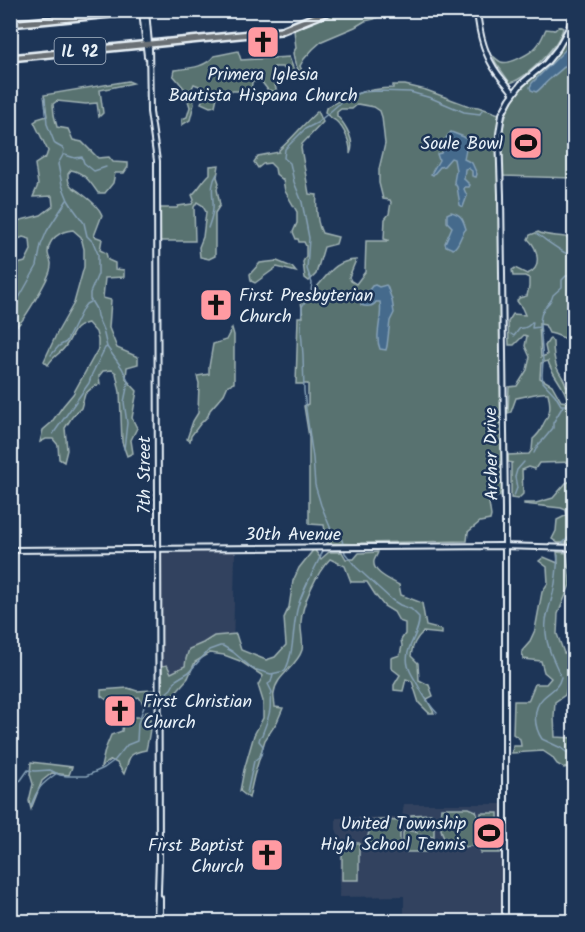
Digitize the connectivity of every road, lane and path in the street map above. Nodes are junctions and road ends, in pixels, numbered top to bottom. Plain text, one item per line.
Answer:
1 (151, 10) edge
2 (332, 10) edge
3 (477, 10) edge
4 (144, 11) edge
5 (574, 12) edge
6 (10, 24) edge
7 (147, 44) junction
8 (10, 58) edge
9 (513, 93) junction
10 (505, 546) junction
11 (158, 548) junction
12 (574, 548) edge
13 (10, 550) edge
14 (159, 921) edge
15 (505, 921) edge

1 - 4 main road, IL 92
2 - 7 main road, IL 92
3 - 9 street
4 - 6 main road, IL 92
4 - 7 street, 7th Street
5 - 9 street, Archer Drive
7 - 8 main road, IL 92
7 - 11 street, 7th Street
9 - 10 street, Archer Drive
10 - 11 street, 30th Avenue
10 - 12 street, 30th Avenue
10 - 15 street, Archer Drive
11 - 13 street, 30th Avenue
11 - 14 street, 7th Street

